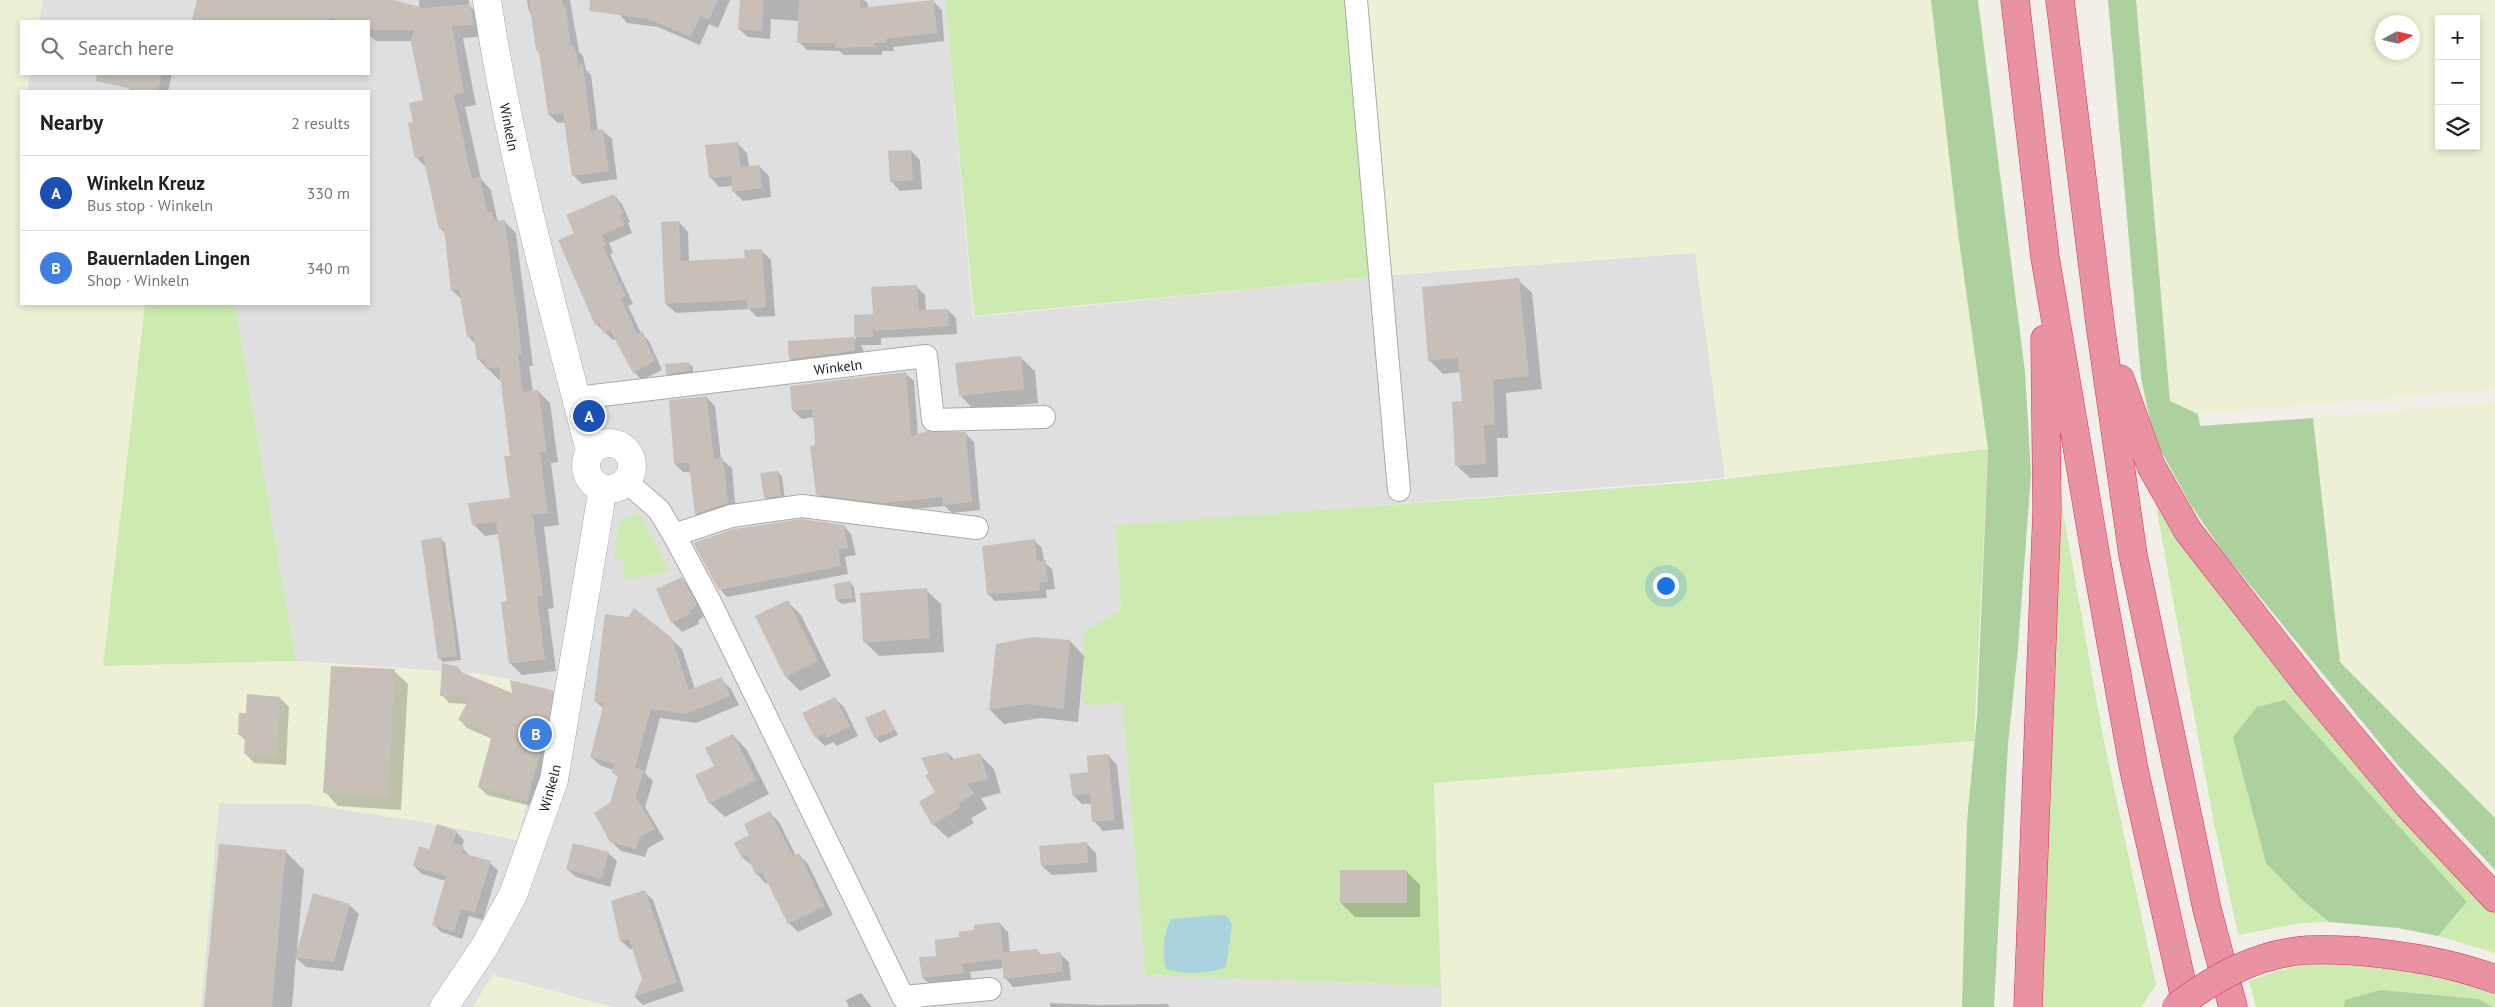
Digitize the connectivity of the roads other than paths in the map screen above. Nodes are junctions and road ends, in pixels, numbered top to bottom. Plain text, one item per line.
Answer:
1 (487, 0) edge
2 (1356, 0) edge
3 (2015, 0) edge
4 (2060, 0) edge
5 (2045, 257) junction
6 (2100, 324) junction
7 (577, 398) junction
8 (1044, 418) dead end
9 (590, 451) junction
10 (615, 485) junction
11 (1399, 490) dead end
12 (977, 528) dead end
13 (674, 535) junction
14 (2495, 898) edge
15 (2028, 975) junction
16 (2495, 979) edge
17 (990, 989) dead end
18 (907, 1002) edge
19 (444, 1007) edge
20 (2022, 1007) edge
21 (2028, 1007) edge
22 (2176, 1007) edge
23 (2187, 1007) edge
24 (2233, 1007) edge

1 - 7 street, Winkeln
2 - 11 street
3 - 5 highway
4 - 6 highway
5 - 15 highway
5 - 23 highway
6 - 14 highway
6 - 24 highway
7 - 8 street, Winkeln
7 - 9 street, Winkeln
9 - 10 street, Winkeln
9 - 10 street, Winkeln
10 - 13 street, Winkeln
10 - 19 street, Winkeln
12 - 13 street
13 - 18 street, Winkeln
15 - 20 highway
15 - 21 highway
16 - 22 highway, bridge
17 - 18 street, Winkeln

